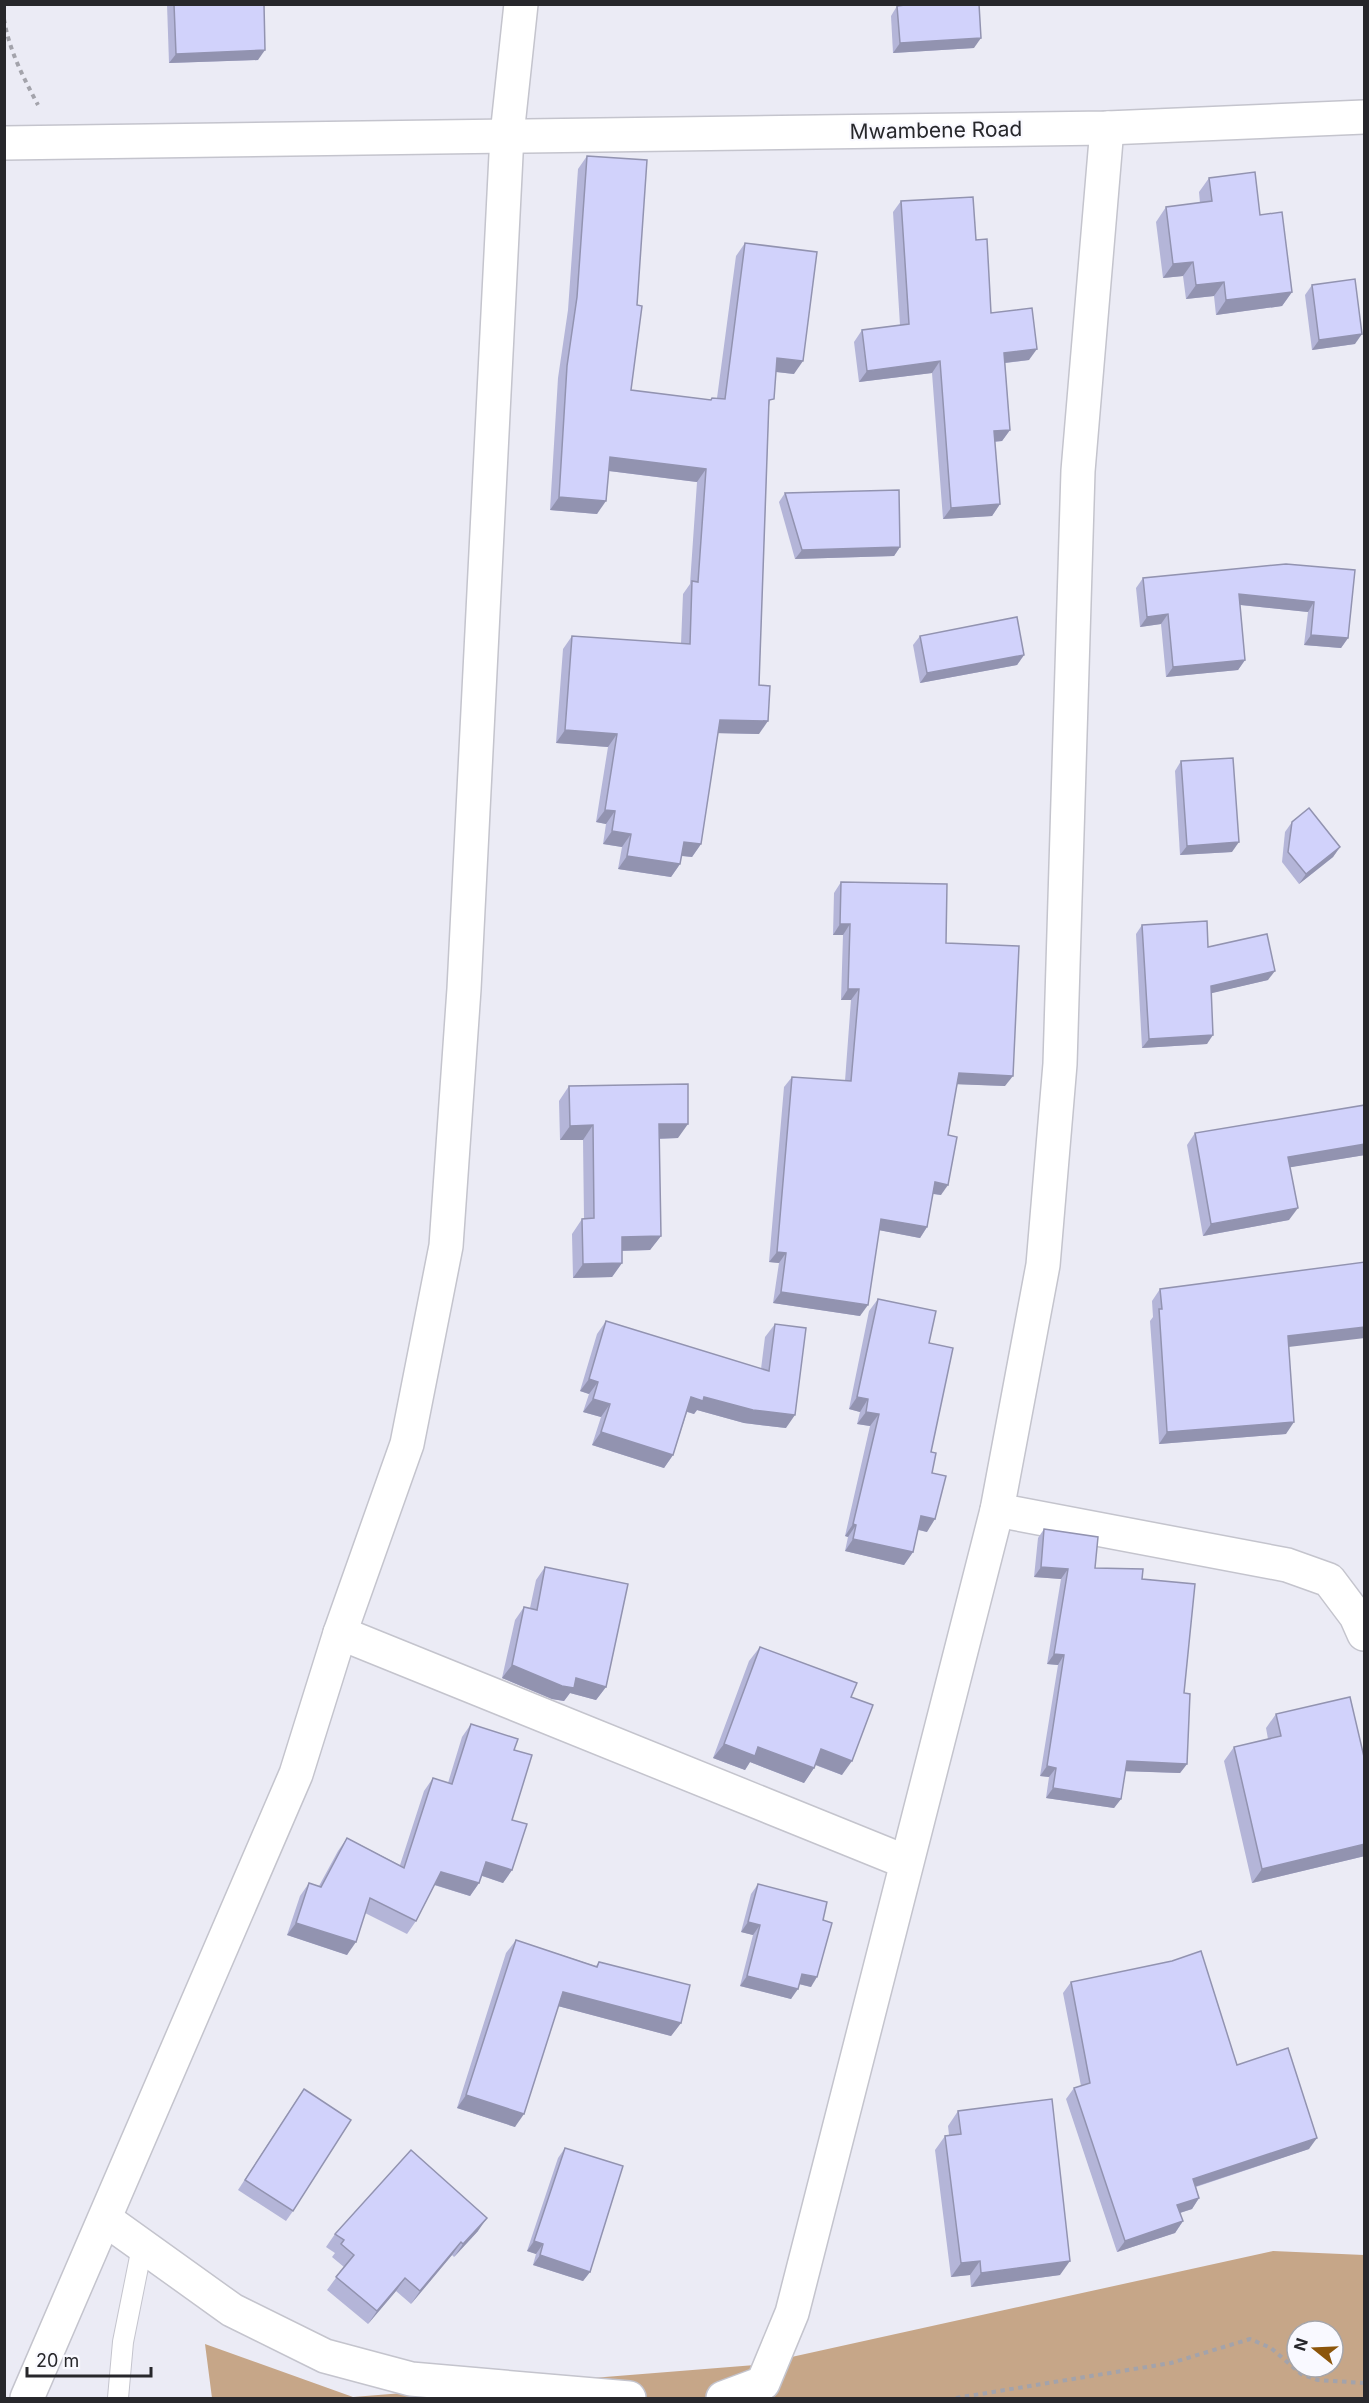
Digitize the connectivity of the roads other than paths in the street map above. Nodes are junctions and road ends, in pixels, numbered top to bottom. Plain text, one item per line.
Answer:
1 (521, 4) edge
2 (1365, 117) edge
3 (1107, 128) junction
4 (507, 135) junction
5 (4, 143) edge
6 (997, 1510) junction
7 (340, 1634) junction
8 (1365, 1634) edge
9 (906, 1862) junction
10 (105, 2219) junction
11 (142, 2247) junction
12 (27, 2398) edge
13 (118, 2398) edge
14 (630, 2398) edge
15 (723, 2398) edge

1 - 4 street
2 - 3 street, Mwambene Road
3 - 4 street, Mwambene Road
3 - 6 street
4 - 5 street, Mwambene Road
4 - 7 street
6 - 8 street
6 - 9 street
7 - 9 street
7 - 10 street
9 - 15 street
10 - 11 street
10 - 12 street
11 - 13 lane
11 - 14 street

